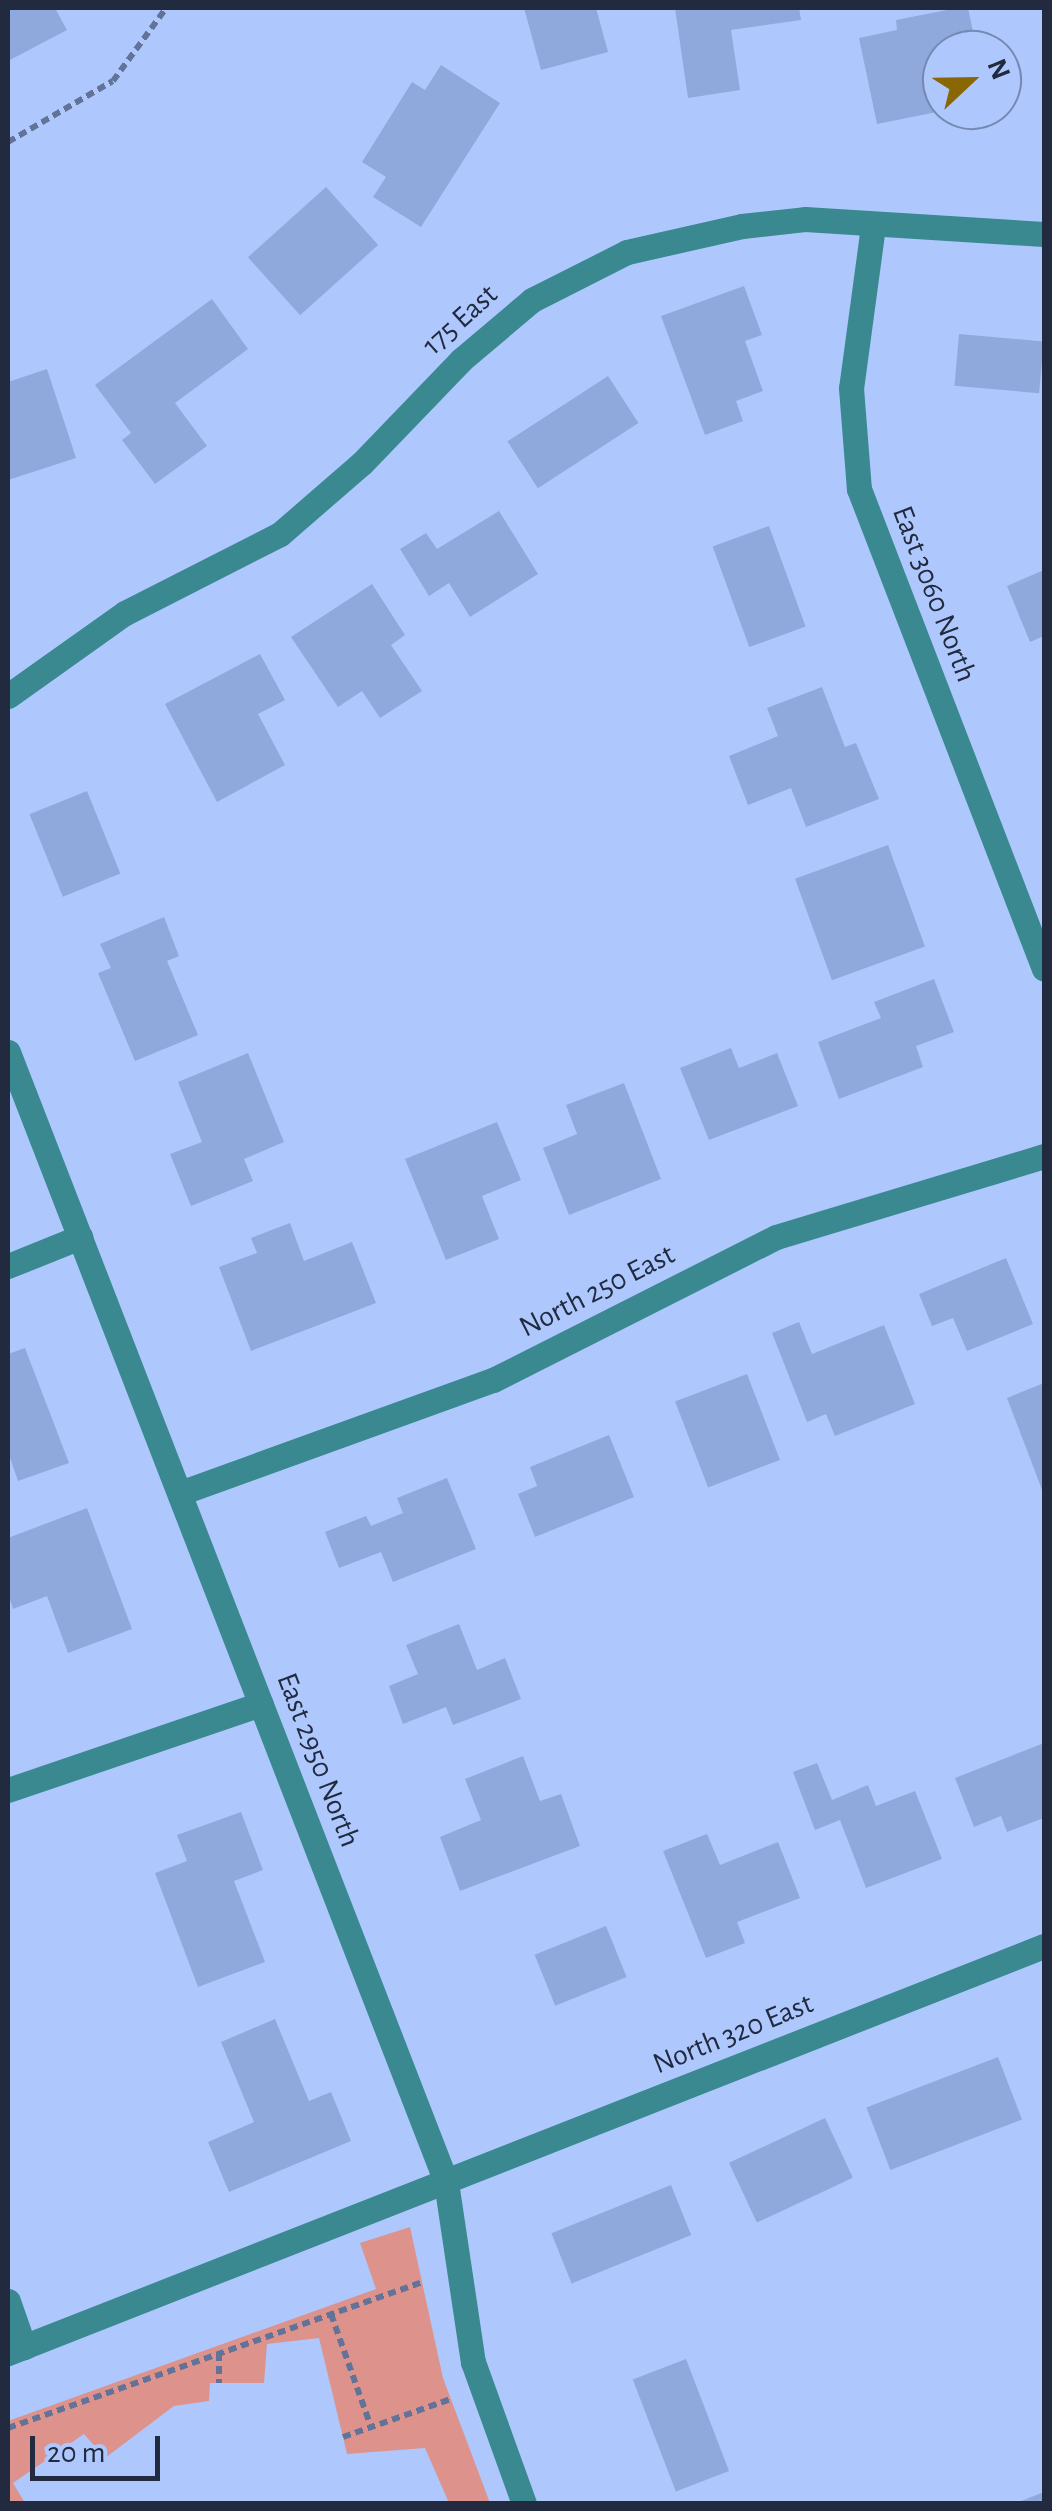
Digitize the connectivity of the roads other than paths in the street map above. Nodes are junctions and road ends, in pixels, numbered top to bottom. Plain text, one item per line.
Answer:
1 (874, 226) junction
2 (1044, 234) edge
3 (8, 696) edge
4 (1044, 969) edge
5 (8, 1052) edge
6 (1044, 1156) edge
7 (80, 1236) junction
8 (8, 1266) edge
9 (180, 1493) junction
10 (261, 1704) junction
11 (8, 1790) edge
12 (1044, 1946) edge
13 (446, 2182) junction
14 (8, 2302) edge
15 (16, 2350) edge
16 (524, 2504) edge

1 - 2 street, 175 East
1 - 3 street, 175 East
1 - 4 street, East 3060 North
5 - 7 street, East 2950 North
6 - 9 street, North 250 East
7 - 8 street
7 - 9 street, East 2950 North
9 - 10 street, East 2950 North
10 - 11 street
10 - 13 street, East 2950 North
12 - 13 street, North 320 East
13 - 15 street, North 320 East
13 - 16 street, East 2950 North
14 - 15 street

